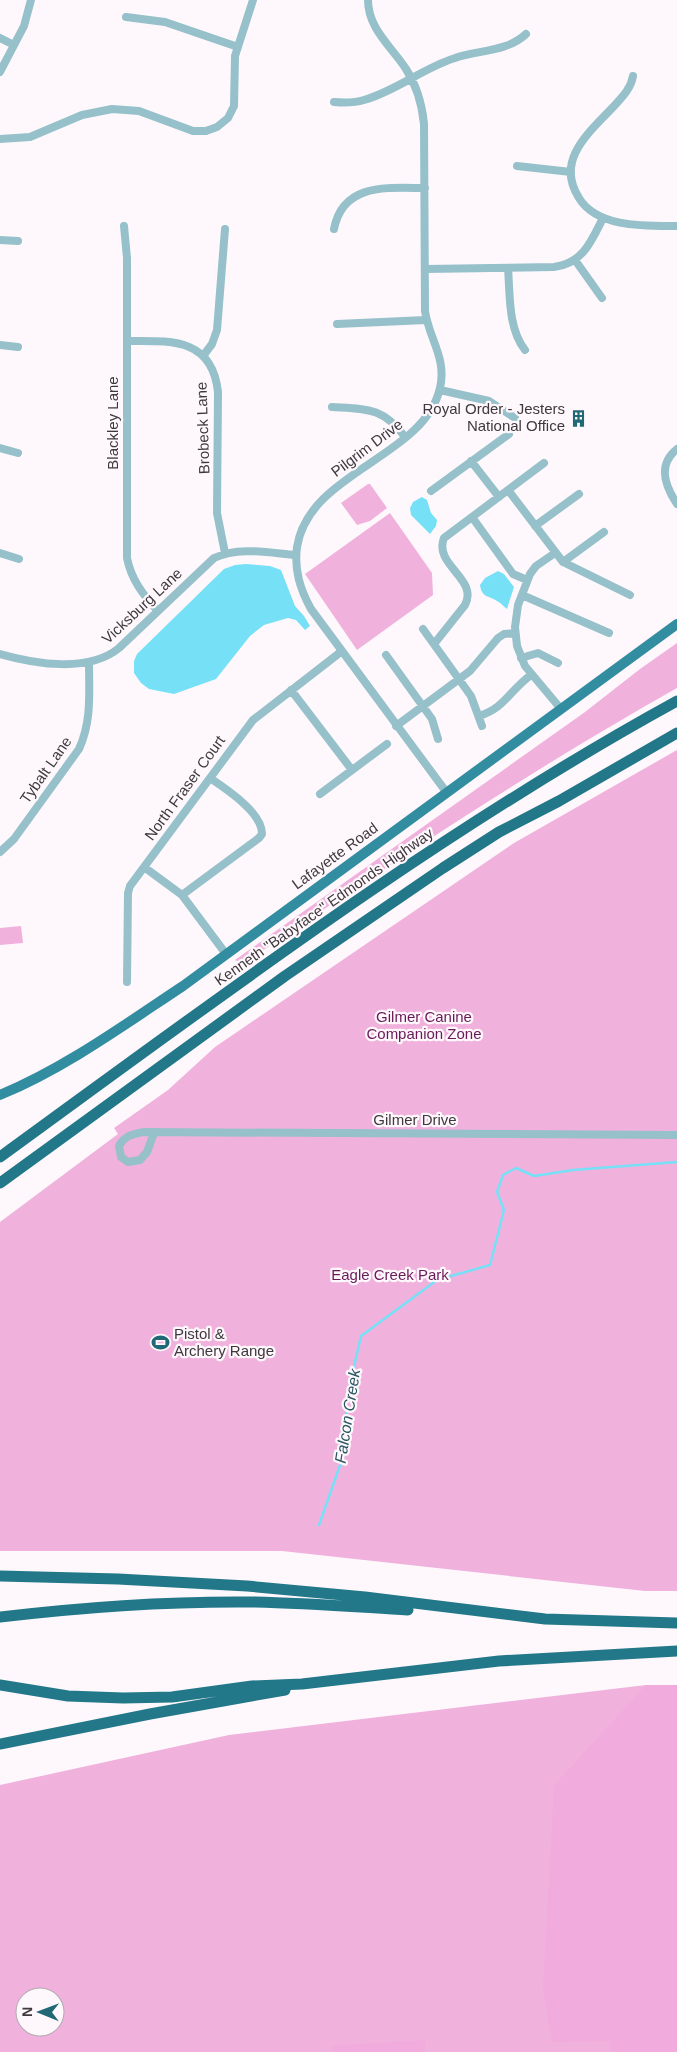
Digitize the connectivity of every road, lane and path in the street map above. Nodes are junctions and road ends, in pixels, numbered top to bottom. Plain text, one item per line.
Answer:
1 (31, 0) edge
2 (253, 0) edge
3 (368, 0) edge
4 (126, 17) dead end
5 (526, 34) dead end
6 (0, 38) edge
7 (14, 45) junction
8 (238, 47) junction
9 (0, 72) edge
10 (633, 76) dead end
11 (411, 78) junction
12 (334, 102) dead end
13 (0, 138) edge
14 (516, 166) dead end
15 (571, 172) junction
16 (425, 188) junction
17 (603, 218) junction
18 (124, 226) dead end
19 (677, 226) edge
20 (225, 228) dead end
21 (334, 229) dead end
22 (0, 240) edge
23 (18, 241) dead end
24 (575, 260) junction
25 (508, 268) junction
26 (425, 269) junction
27 (602, 298) dead end
28 (426, 320) junction
29 (337, 324) dead end
30 (127, 341) junction
31 (0, 345) edge
32 (18, 347) dead end
33 (525, 350) dead end
34 (203, 356) junction
35 (440, 390) junction
36 (332, 407) dead end
37 (515, 418) dead end
38 (509, 434) dead end
39 (404, 437) junction
40 (0, 448) edge
41 (677, 449) edge
42 (18, 453) dead end
43 (471, 461) junction
44 (544, 463) dead end
45 (508, 490) junction
46 (431, 491) dead end
47 (580, 494) dead end
48 (499, 497) junction
49 (677, 504) edge
50 (472, 517) junction
51 (535, 526) junction
52 (604, 532) dead end
53 (0, 552) edge
54 (555, 552) junction
55 (225, 553) junction
56 (296, 555) junction
57 (19, 559) dead end
58 (563, 562) junction
59 (527, 580) junction
60 (630, 595) dead end
61 (522, 596) junction
62 (158, 611) junction
63 (677, 624) edge
64 (423, 629) dead end
65 (515, 633) junction
66 (609, 633) dead end
67 (434, 644) junction
68 (342, 651) junction
69 (0, 654) edge
70 (386, 656) dead end
71 (521, 658) junction
72 (90, 662) junction
73 (558, 662) dead end
74 (531, 675) junction
75 (460, 679) junction
76 (291, 690) junction
77 (677, 701) edge
78 (423, 706) junction
79 (561, 709) junction
80 (479, 716) junction
81 (396, 726) junction
82 (482, 726) dead end
83 (677, 733) edge
84 (438, 739) dead end
85 (387, 744) dead end
86 (352, 770) junction
87 (210, 778) junction
88 (447, 792) junction
89 (320, 794) dead end
90 (0, 852) edge
91 (144, 867) junction
92 (182, 895) junction
93 (226, 954) junction
94 (127, 982) dead end
95 (0, 1095) edge
96 (154, 1133) junction
97 (677, 1135) edge
98 (0, 1157) edge
99 (0, 1184) edge
100 (0, 1576) edge
101 (502, 1615) junction
102 (0, 1617) edge
103 (677, 1624) edge
104 (677, 1652) edge
105 (302, 1684) junction
106 (0, 1685) edge
107 (0, 1744) edge

1 - 7 street
2 - 8 street
3 - 11 street, Pilgrim Drive
4 - 8 street
5 - 11 street
6 - 7 street
7 - 9 street
8 - 13 street
10 - 15 street
11 - 12 street
11 - 16 street, Pilgrim Drive
14 - 15 street
15 - 17 street
16 - 21 street
16 - 26 street, Pilgrim Drive
17 - 19 street
17 - 24 street
18 - 30 street, Blackley Lane
20 - 34 street
22 - 23 street
24 - 25 street
24 - 27 street
25 - 26 street
25 - 33 street
26 - 28 street, Pilgrim Drive
28 - 29 street
28 - 35 street, Pilgrim Drive
30 - 34 street, Brobeck Lane
30 - 62 street, Blackley Lane
31 - 32 street
34 - 55 street, Brobeck Lane
35 - 37 street
35 - 39 street, Pilgrim Drive
36 - 39 street
38 - 43 street
39 - 56 street, Pilgrim Drive
40 - 42 street
41 - 49 street
43 - 46 street
43 - 48 street
44 - 45 street
45 - 48 street
45 - 51 street
47 - 51 street
48 - 50 street
50 - 59 street
50 - 67 street
51 - 54 street
52 - 58 street
53 - 57 street
54 - 58 street
54 - 59 street
55 - 56 street, Vicksburg Lane
55 - 62 street, Vicksburg Lane
56 - 68 street, Pilgrim Drive
58 - 60 street
59 - 61 street
61 - 65 street
61 - 66 street
62 - 72 street, Vicksburg Lane
63 - 79 main road, Lafayette Road
64 - 67 street
65 - 71 street
65 - 75 street
67 - 75 street
68 - 76 street, North Fraser Court
68 - 81 street, Pilgrim Drive
69 - 72 street, Vicksburg Lane
70 - 78 street
71 - 73 street
71 - 74 street
72 - 90 street, Tybalt Lane
74 - 79 street
74 - 80 street
75 - 78 street
75 - 80 street
76 - 86 street
76 - 87 street, North Fraser Court
77 - 98 highway, Kenneth "Babyface" Edmonds Highway
78 - 81 street
78 - 84 street
79 - 88 main road, Lafayette Road
80 - 82 street
81 - 88 street, Pilgrim Drive
83 - 99 highway
85 - 86 street
86 - 89 street
87 - 91 street, North Fraser Court
87 - 92 street
88 - 93 main road, Lafayette Road
91 - 92 street
91 - 94 street, North Fraser Court
92 - 93 street
93 - 95 main road, Lafayette Road
96 - 96 street, Gilmer Drive
96 - 97 street, Gilmer Drive
100 - 101 highway
101 - 102 highway
101 - 103 highway
104 - 105 highway
105 - 106 highway
105 - 107 highway

